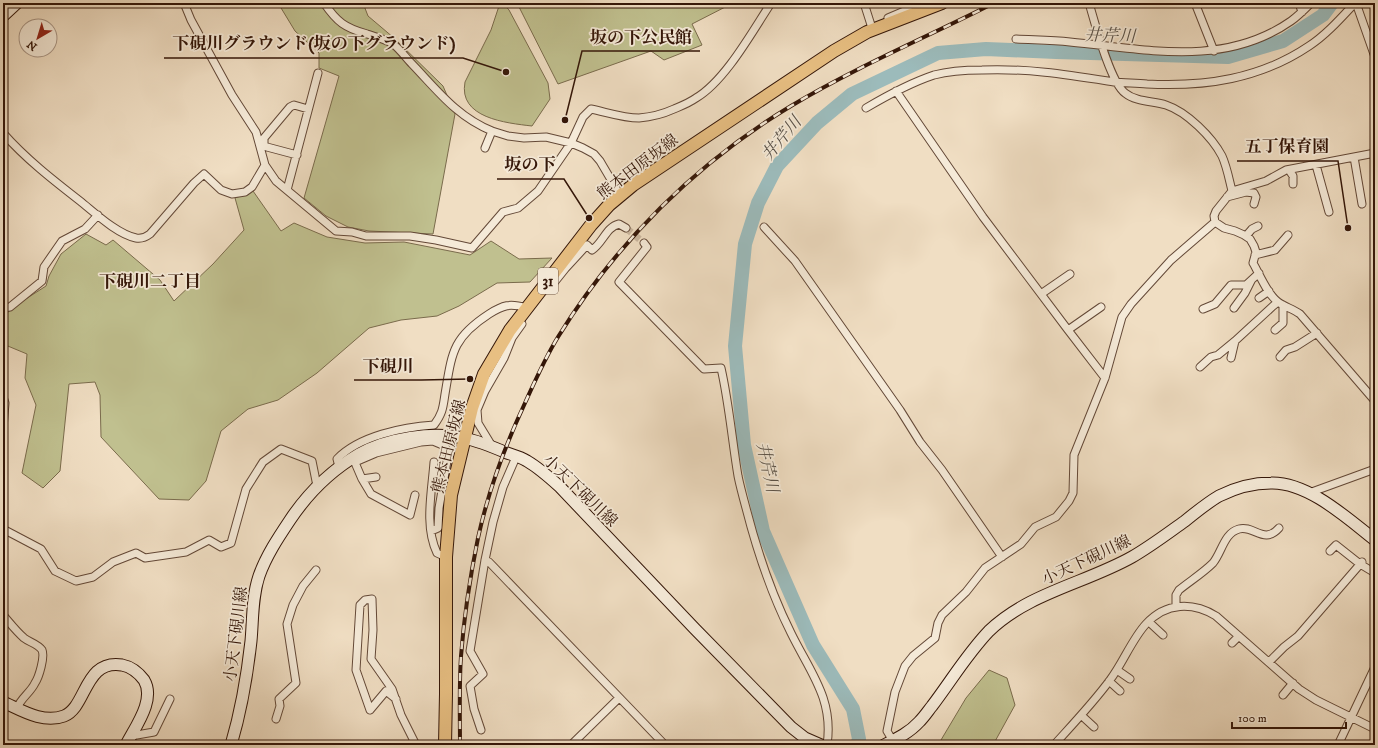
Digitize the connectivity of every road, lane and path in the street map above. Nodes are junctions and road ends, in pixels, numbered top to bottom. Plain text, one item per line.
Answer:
1 (17, 3) edge
2 (184, 3) edge
3 (324, 3) edge
4 (771, 3) edge
5 (864, 3) edge
6 (923, 3) edge
7 (942, 3) edge
8 (1089, 3) edge
9 (1195, 3) edge
10 (1298, 3) edge
11 (1311, 3) edge
12 (1356, 3) edge
13 (1302, 12) junction
14 (3, 16) edge
15 (871, 25) junction
16 (855, 32) dead end
17 (1016, 39) dead end
18 (1101, 46) junction
19 (1214, 51) junction
20 (1375, 57) edge
21 (318, 72) dead end
22 (1115, 80) junction
23 (896, 91) junction
24 (866, 108) dead end
25 (308, 109) junction
26 (492, 131) junction
27 (3, 132) edge
28 (572, 143) junction
29 (262, 146) junction
30 (485, 148) dead end
31 (1375, 153) edge
32 (297, 155) junction
33 (1354, 157) junction
34 (265, 165) junction
35 (1316, 165) junction
36 (1289, 170) junction
37 (1293, 184) dead end
38 (287, 190) junction
39 (1232, 191) junction
40 (620, 195) junction
41 (1227, 197) junction
42 (1254, 204) dead end
43 (1362, 204) dead end
44 (1329, 212) dead end
45 (98, 215) junction
46 (1215, 222) junction
47 (1258, 226) dead end
48 (764, 227) dead end
49 (626, 228) dead end
50 (1246, 236) junction
51 (1288, 236) dead end
52 (644, 243) dead end
53 (1255, 255) junction
54 (561, 269) junction
55 (1259, 273) junction
56 (1070, 274) dead end
57 (1251, 281) junction
58 (1269, 291) junction
59 (1041, 294) junction
60 (1259, 298) dead end
61 (1281, 303) junction
62 (1101, 307) dead end
63 (3, 308) edge
64 (526, 308) junction
65 (1234, 308) dead end
66 (1203, 309) dead end
67 (1068, 330) junction
68 (1275, 330) dead end
69 (1317, 333) junction
70 (1235, 341) junction
71 (1280, 357) dead end
72 (1231, 358) dead end
73 (1200, 367) dead end
74 (1105, 378) junction
75 (3, 397) edge
76 (1375, 401) edge
77 (3, 429) edge
78 (464, 438) junction
79 (492, 446) junction
80 (516, 457) junction
81 (354, 460) junction
82 (434, 462) dead end
83 (339, 466) junction
84 (1375, 469) edge
85 (376, 478) dead end
86 (362, 479) junction
87 (317, 486) junction
88 (1309, 493) junction
89 (415, 495) dead end
90 (1279, 528) dead end
91 (3, 529) edge
92 (431, 531) junction
93 (1375, 540) edge
94 (1330, 551) dead end
95 (446, 557) junction
96 (1002, 557) junction
97 (485, 560) junction
98 (1361, 563) junction
99 (316, 570) dead end
100 (1375, 573) edge
101 (1176, 607) junction
102 (3, 615) edge
103 (1149, 622) junction
104 (1163, 635) dead end
105 (1239, 636) junction
106 (1232, 643) dead end
107 (1269, 662) junction
108 (1375, 667) edge
109 (1118, 670) junction
110 (1130, 679) dead end
111 (1109, 681) junction
112 (1293, 683) junction
113 (1120, 691) dead end
114 (1283, 695) dead end
115 (170, 698) dead end
116 (620, 698) junction
117 (396, 699) junction
118 (3, 702) edge
119 (17, 708) junction
120 (1081, 714) junction
121 (1350, 717) junction
122 (276, 719) dead end
123 (1094, 727) dead end
124 (1375, 729) edge
125 (481, 730) dead end
126 (128, 740) edge
127 (888, 743) edge
128 (231, 745) edge
129 (416, 745) edge
130 (445, 745) edge
131 (571, 745) edge
132 (665, 745) edge
133 (821, 745) edge
134 (827, 745) edge
135 (1054, 745) edge
136 (1338, 745) edge

1 - 14 main road
2 - 29 street
3 - 26 street
4 - 28 street
5 - 15 street
6 - 15 street
7 - 40 main road, 熊本田原坂線 / 31
8 - 18 street
9 - 19 street
10 - 13 street
11 - 13 street
12 - 20 street
12 - 22 street
13 - 19 street
15 - 16 street
17 - 18 street
18 - 19 street
18 - 22 street
21 - 25 street
22 - 23 street
22 - 39 street
23 - 24 street
23 - 59 street
25 - 29 street
25 - 32 street
26 - 28 street
26 - 30 street
27 - 45 street
28 - 38 street
28 - 40 street
29 - 32 street
29 - 34 street
31 - 33 street
32 - 38 street
33 - 35 street
33 - 43 street
34 - 38 street
34 - 45 street
35 - 36 street
35 - 44 street
36 - 37 street
36 - 39 street
39 - 41 street
40 - 54 main road, 熊本田原坂線 / 31
41 - 42 street
41 - 46 street
45 - 63 street
46 - 50 street
46 - 74 street
47 - 50 street
48 - 96 street
49 - 54 street
50 - 53 street
51 - 53 street
52 - 134 street
53 - 55 street
54 - 64 main road, 熊本田原坂線 / 31
54 - 79 street
55 - 57 street
55 - 58 street
56 - 59 street
57 - 65 street
57 - 66 street
58 - 60 street
58 - 61 street
59 - 67 street
61 - 68 street
61 - 69 street
61 - 70 street
62 - 67 street
64 - 78 main road, 熊本田原坂線 / 31
64 - 83 street
67 - 74 street
69 - 71 street
69 - 76 street
70 - 72 street
70 - 73 street
74 - 96 street
75 - 77 street
78 - 79 main road, 小天下硯川線
78 - 81 main road, 小天下硯川線
78 - 95 main road, 熊本田原坂線 / 31
79 - 80 main road, 小天下硯川線
80 - 97 street
80 - 133 main road, 小天下硯川線
81 - 83 main road, 小天下硯川線
81 - 86 street
81 - 92 street
82 - 92 street
83 - 87 main road, 小天下硯川線
84 - 88 street
85 - 86 street
86 - 89 street
87 - 91 street
87 - 128 main road, 小天下硯川線
88 - 93 main road, 小天下硯川線
88 - 127 main road, 小天下硯川線
90 - 101 street
92 - 95 street
94 - 98 street
95 - 130 main road, 熊本田原坂線 / 31
96 - 127 street
97 - 116 street
97 - 125 street
98 - 100 street
98 - 107 street
99 - 122 street
101 - 103 street
101 - 105 street
102 - 119 street
103 - 104 street
103 - 109 street
105 - 106 street
105 - 107 street
107 - 112 street
108 - 121 street
109 - 110 street
109 - 111 street
111 - 113 street
111 - 120 street
112 - 114 street
112 - 121 street
115 - 126 street
116 - 131 street
116 - 132 street
117 - 117 street
117 - 129 street
118 - 119 main road
119 - 126 main road
120 - 123 street
120 - 135 street
121 - 124 street
121 - 136 street

